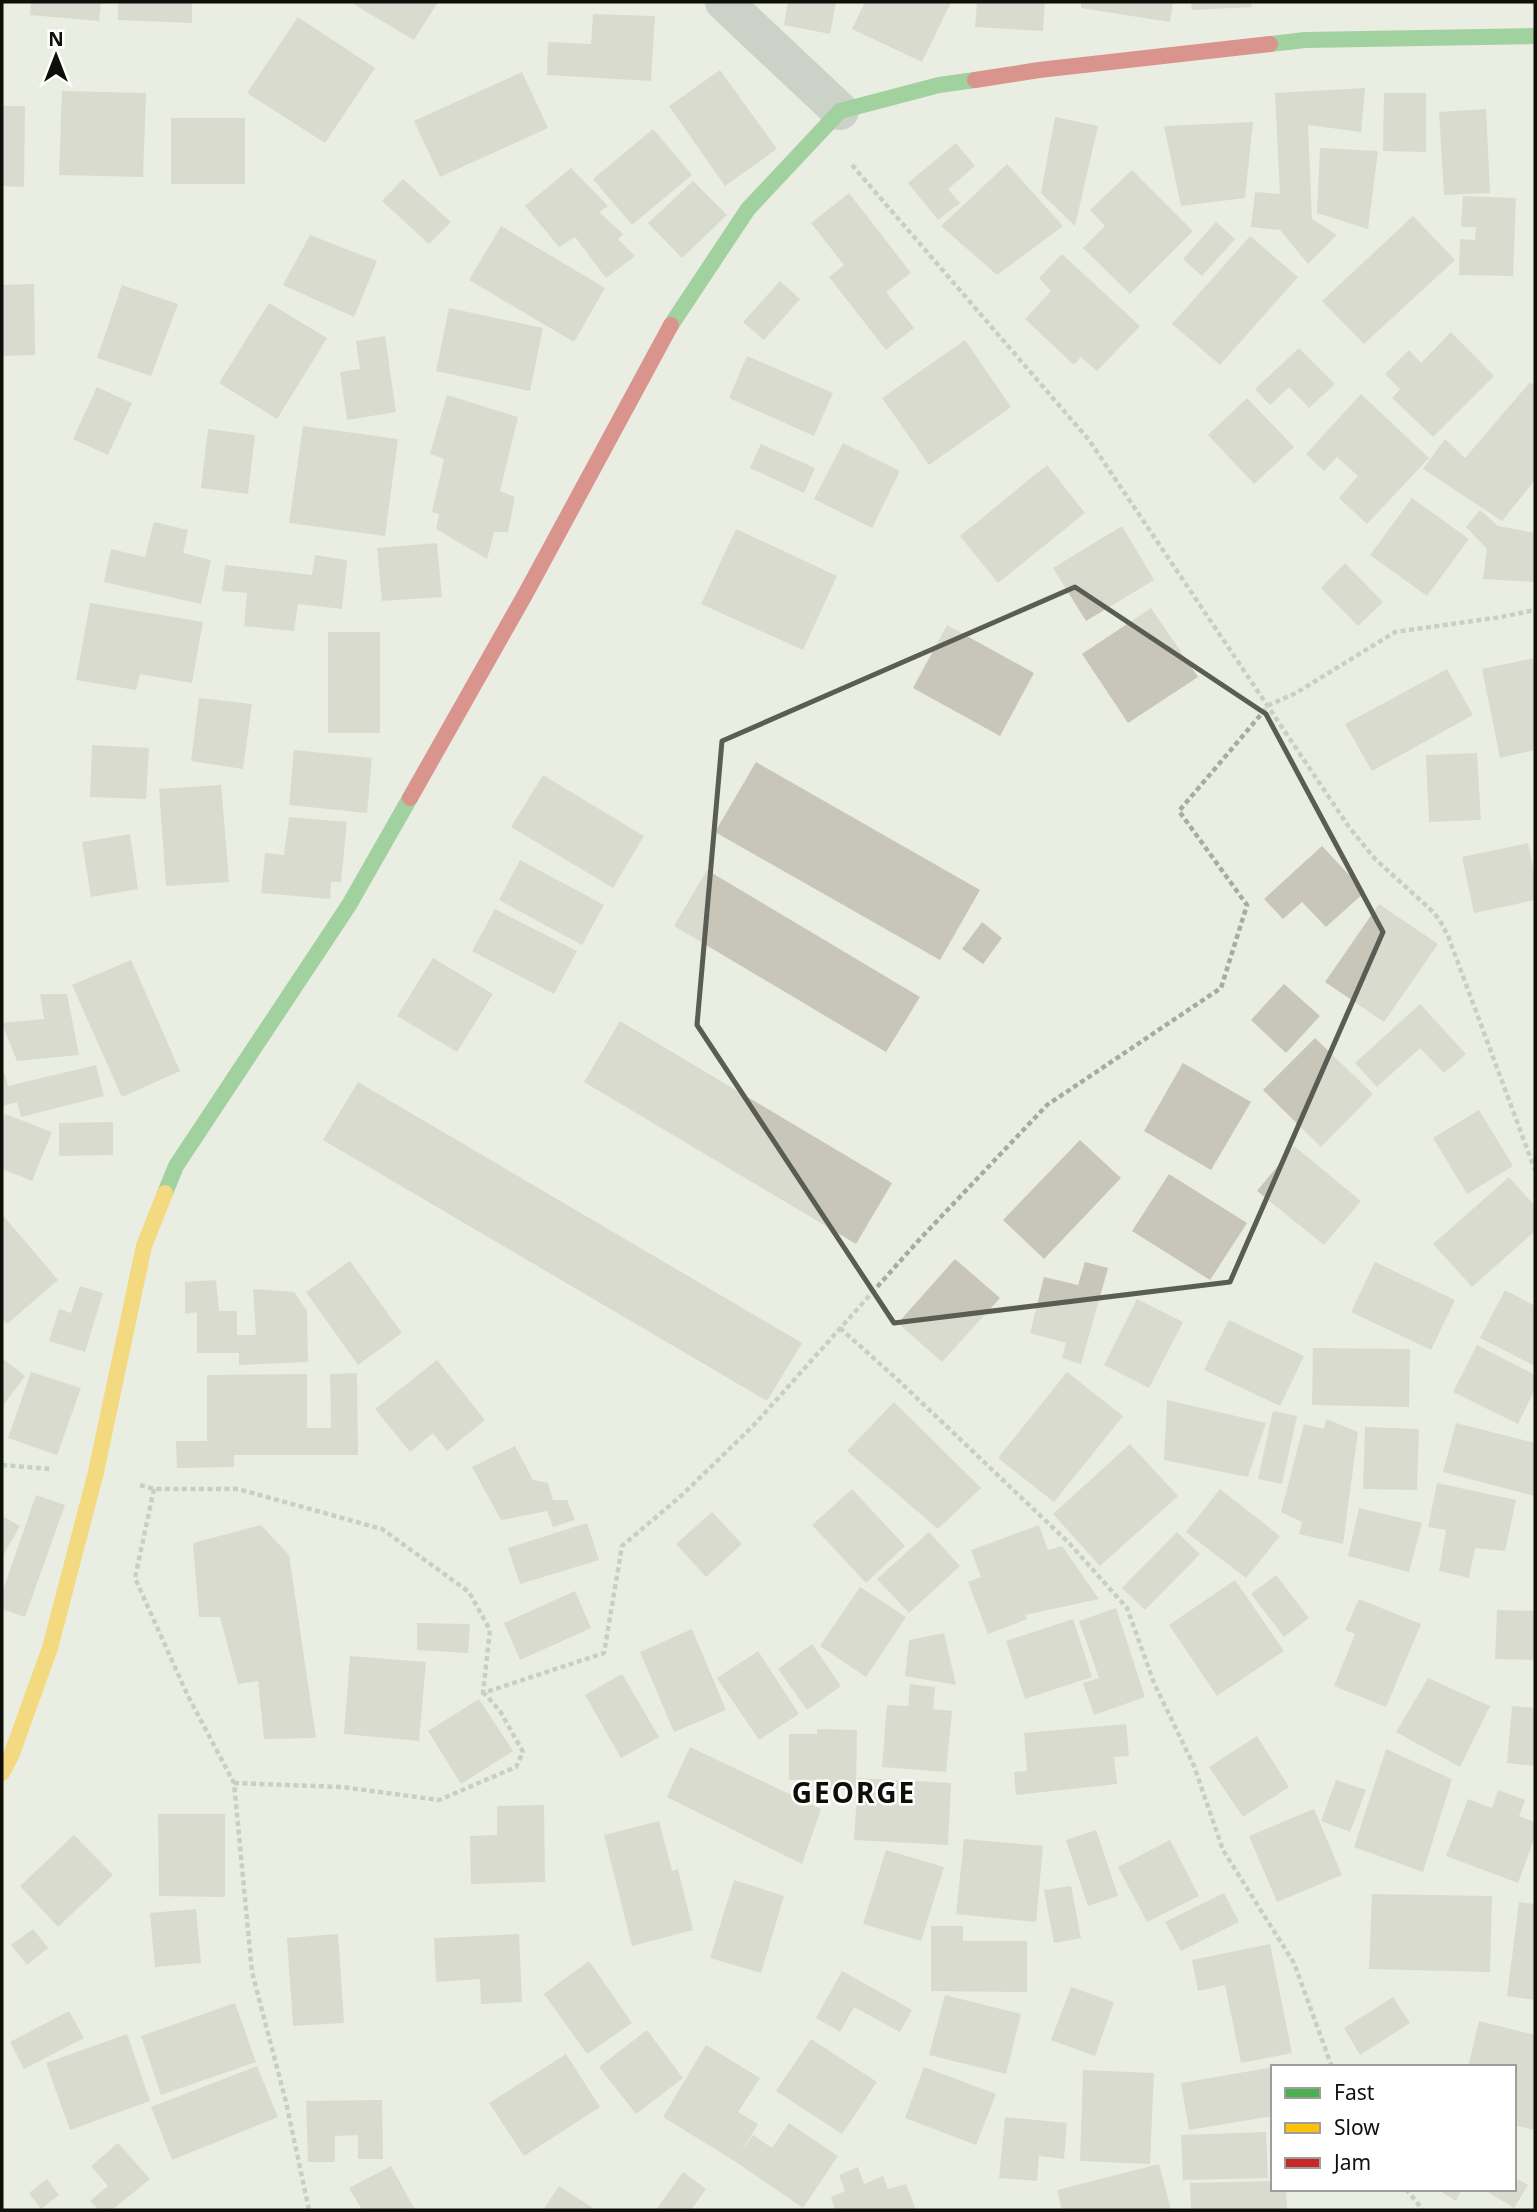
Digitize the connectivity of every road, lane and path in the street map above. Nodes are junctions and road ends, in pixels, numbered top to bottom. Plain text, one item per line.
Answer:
1 (724, 2) edge
2 (1535, 36) edge
3 (831, 120) junction
4 (1535, 610) edge
5 (1269, 705) junction
6 (1535, 1170) edge
7 (840, 1328) junction
8 (96, 1472) junction
9 (154, 1489) junction
10 (484, 1693) junction
11 (2, 1773) edge
12 (234, 1783) junction
13 (1331, 2065) edge
14 (1408, 2191) edge
15 (309, 2210) edge
16 (1423, 2210) edge

1 - 3 street
2 - 3 street
3 - 5 path
3 - 8 street
4 - 5 path
5 - 6 path
5 - 7 path
7 - 10 path
7 - 13 path
8 - 9 path
8 - 11 street
9 - 10 path
9 - 12 path
10 - 12 path
12 - 15 path
14 - 16 path

